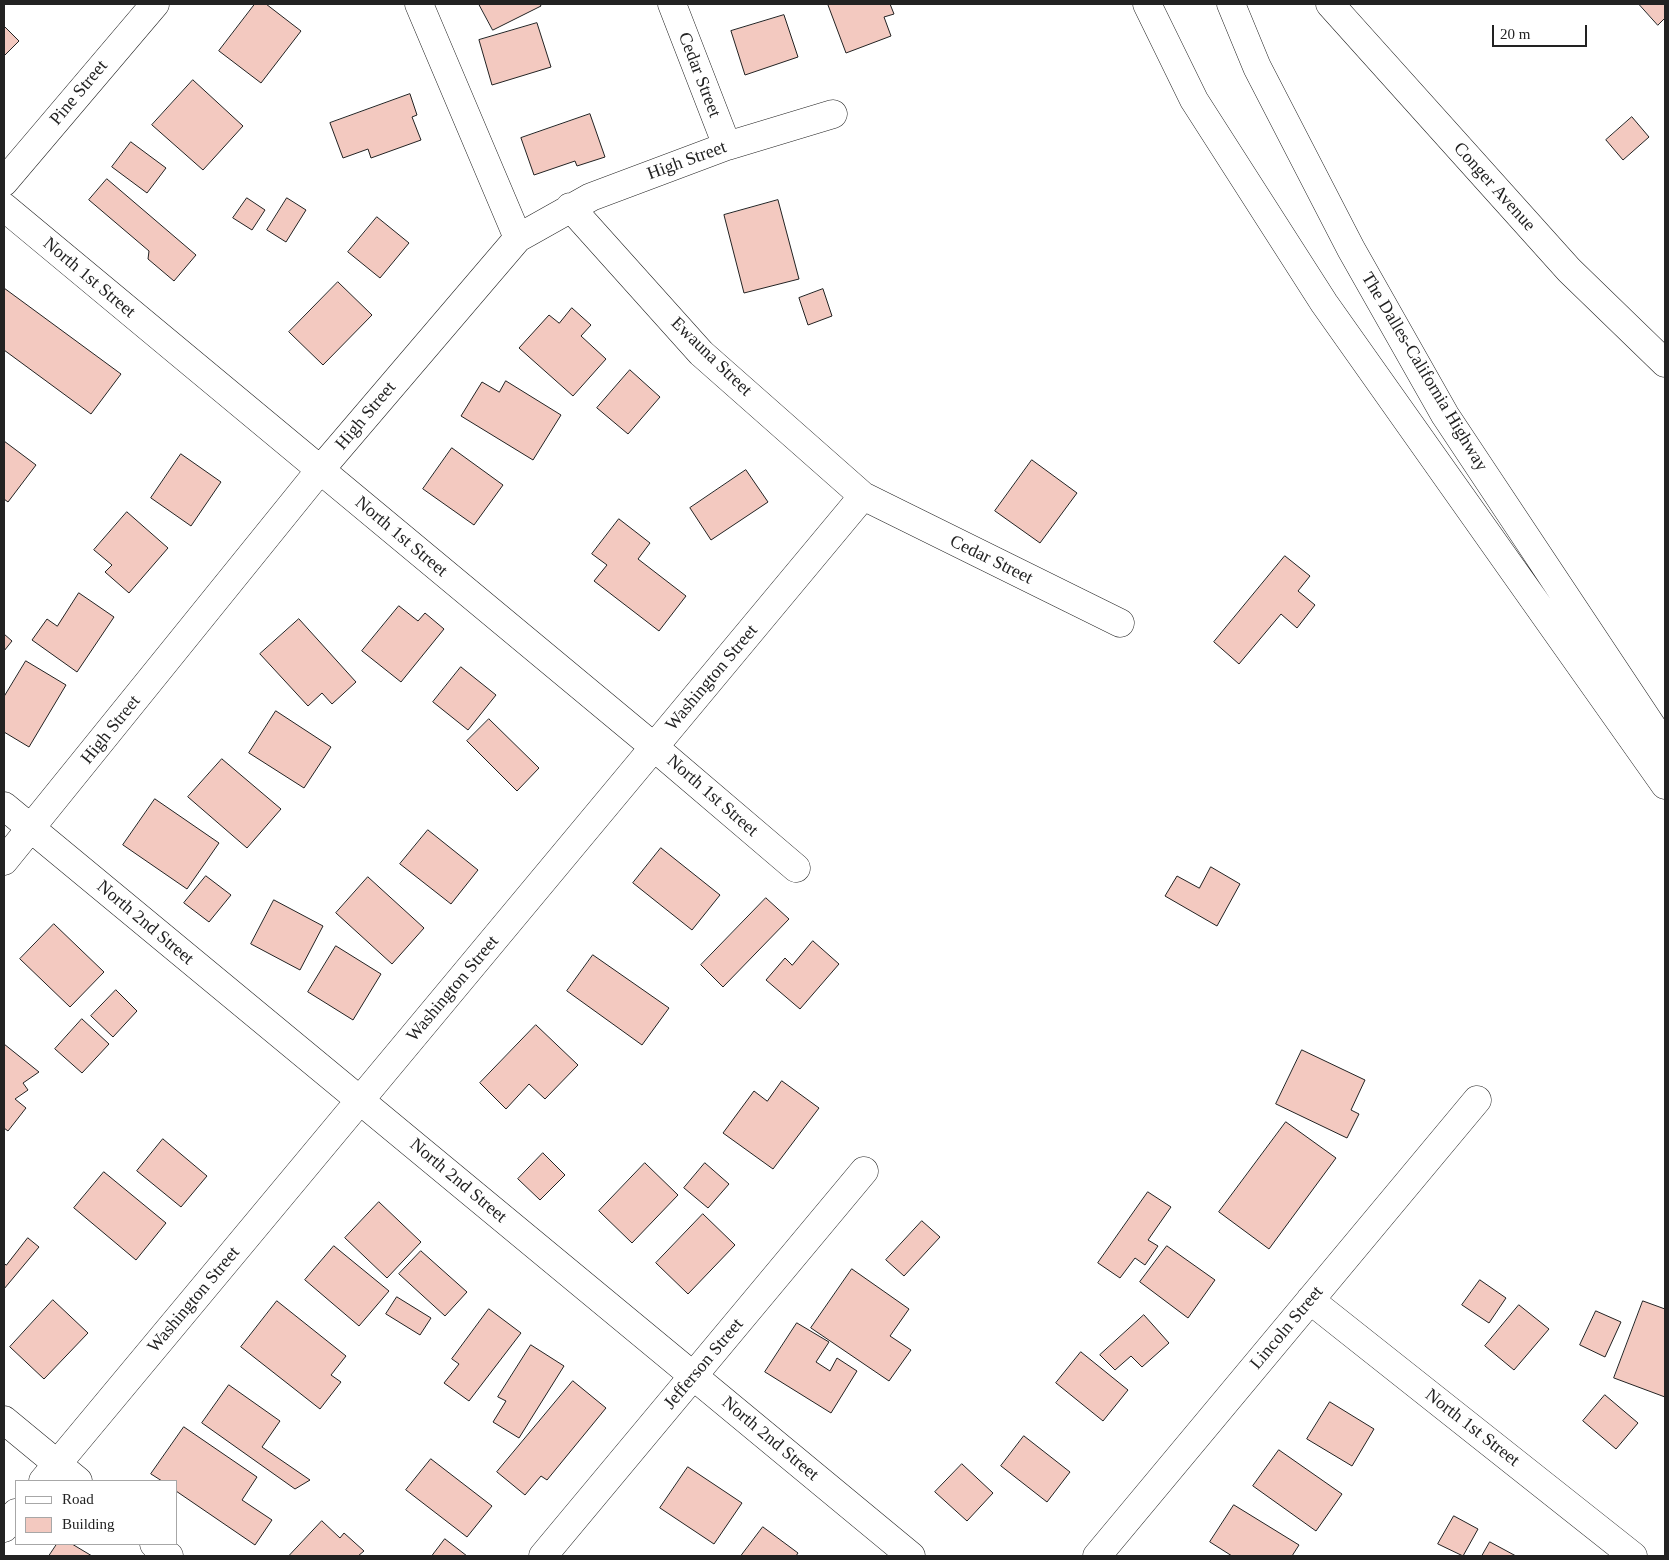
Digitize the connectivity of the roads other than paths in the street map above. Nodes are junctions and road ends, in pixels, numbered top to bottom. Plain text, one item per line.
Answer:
1 (155, 4) edge
2 (420, 4) edge
3 (672, 4) edge
4 (1147, 4) edge
5 (1231, 4) edge
6 (1330, 4) edge
7 (834, 114) dead end
8 (727, 146) junction
9 (4, 182) edge
10 (4, 207) edge
11 (570, 207) junction
12 (518, 238) junction
13 (1665, 363) edge
14 (320, 470) junction
15 (863, 496) junction
16 (1120, 623) dead end
17 (1665, 746) edge
18 (654, 747) junction
19 (1665, 785) edge
20 (4, 806) edge
21 (31, 829) junction
22 (4, 861) edge
23 (796, 868) dead end
24 (360, 1100) junction
25 (1477, 1100) dead end
26 (864, 1171) dead end
27 (1310, 1300) junction
28 (693, 1376) junction
29 (4, 1420) edge
30 (50, 1473) edge
31 (74, 1480) edge
32 (15, 1514) edge
33 (4, 1528) edge
34 (155, 1545) edge
35 (169, 1556) edge
36 (543, 1556) edge
37 (911, 1556) edge
38 (1097, 1556) edge
39 (1633, 1556) edge

1 - 9 main road, Pine Street
2 - 12 main road
3 - 8 main road, Cedar Street
4 - 19 main road
5 - 17 main road, The Dalles-California Highway
6 - 13 main road, Conger Avenue
7 - 8 main road, High Street
8 - 11 main road, High Street
10 - 14 main road, North 1st Street
11 - 12 main road, High Street
11 - 15 main road, Ewauna Street
12 - 14 main road, High Street
14 - 18 main road, North 1st Street
14 - 21 main road, High Street
15 - 16 main road, Cedar Street
15 - 18 main road, Washington Street
18 - 23 main road, North 1st Street
18 - 24 main road, Washington Street
20 - 21 main road, North 2nd Street
21 - 22 main road, High Street
21 - 24 main road, North 2nd Street
24 - 28 main road, North 2nd Street
24 - 30 main road, Washington Street
25 - 27 main road, Lincoln Street
26 - 28 main road, Jefferson Street
27 - 38 main road, Lincoln Street
27 - 39 main road, North 1st Street
28 - 36 main road, Jefferson Street
28 - 37 main road, North 2nd Street
29 - 30 main road
30 - 31 main road
32 - 33 main road
34 - 35 main road

